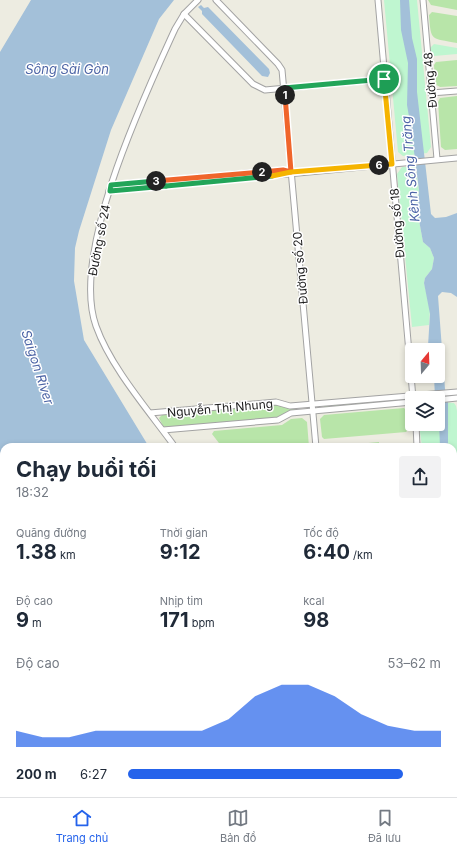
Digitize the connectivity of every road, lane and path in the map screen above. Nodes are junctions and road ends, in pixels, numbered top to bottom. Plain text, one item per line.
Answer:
1 (198, 0) edge
2 (216, 0) edge
3 (378, 0) edge
4 (423, 0) edge
5 (184, 14) junction
6 (384, 79) junction
7 (284, 88) junction
8 (457, 91) edge
9 (431, 93) junction
10 (457, 158) edge
11 (437, 159) junction
12 (392, 164) junction
13 (291, 172) junction
14 (110, 188) junction
15 (412, 391) edge
16 (445, 392) edge
17 (457, 392) edge
18 (405, 398) edge
19 (457, 398) edge
20 (445, 399) edge
21 (405, 403) edge
22 (311, 404) junction
23 (312, 411) junction
24 (150, 413) junction
25 (163, 430) junction
26 (416, 431) edge
27 (172, 443) edge
28 (316, 443) edge
29 (417, 443) edge

1 - 5 street, Đường số 24
2 - 7 street, Đường số 20
3 - 6 street, Đường số 18
4 - 9 street, Đường 48
5 - 7 street
5 - 14 street, Đường số 24
6 - 7 street
6 - 12 street, Đường số 18
7 - 13 street, Đường số 20
8 - 9 street
9 - 11 street, Đường 48
10 - 11 street
11 - 12 street
12 - 13 street
12 - 15 street, Đường số 18
13 - 14 street
13 - 22 street, Đường số 20
14 - 24 street, Đường số 24
16 - 17 street, Nguyễn Thị Nhung
18 - 22 street, Nguyễn Thị Nhung
19 - 20 street
21 - 23 street, Nguyễn Thị Nhung
22 - 23 street, Đường số 20
22 - 24 street, Nguyễn Thị Nhung
23 - 25 street, Nguyễn Thị Nhung
23 - 28 street, Đường số 20
24 - 25 street, Đường số 24
25 - 27 street, Đường số 24
26 - 29 street

